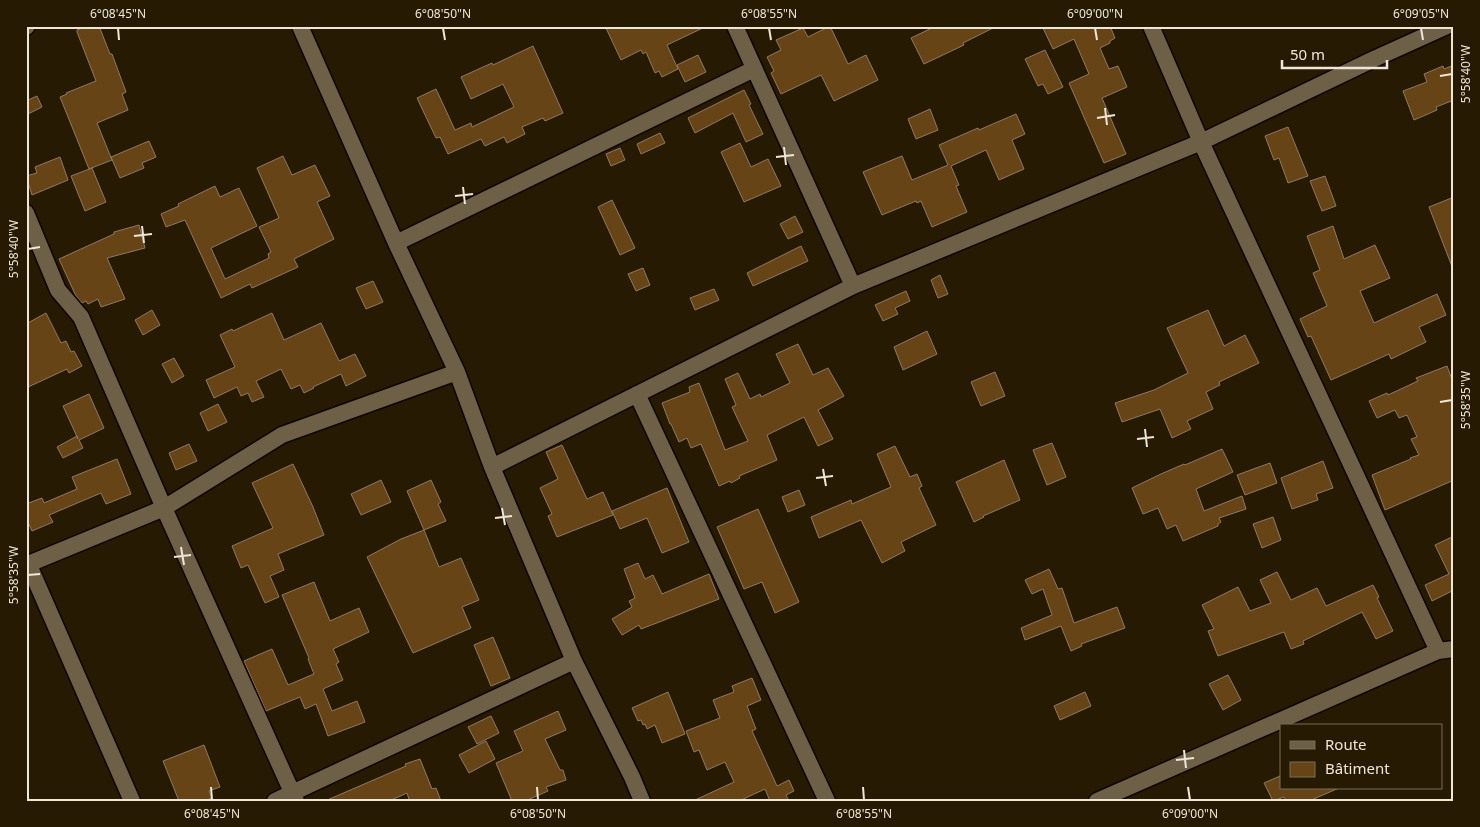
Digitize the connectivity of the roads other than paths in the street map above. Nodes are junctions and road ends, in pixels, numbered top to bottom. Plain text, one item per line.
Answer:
1 (300, 26) edge
2 (735, 26) edge
3 (1151, 26) edge
4 (1448, 26) edge
5 (754, 69) junction
6 (1201, 142) junction
7 (26, 213) edge
8 (396, 243) junction
9 (853, 286) junction
10 (457, 372) junction
11 (637, 394) junction
12 (492, 467) junction
13 (164, 508) junction
14 (27, 564) edge
15 (1446, 650) edge
16 (574, 661) junction
17 (294, 796) edge
18 (132, 801) edge
19 (275, 801) edge
20 (642, 801) edge
21 (827, 801) edge
22 (1097, 801) edge

1 - 8 street
2 - 5 street
3 - 6 street
4 - 6 street
5 - 8 street
5 - 9 street
6 - 9 street
6 - 15 street
7 - 13 street
8 - 10 street
9 - 11 street
10 - 12 street
10 - 13 street
11 - 12 street
11 - 21 street
12 - 16 street
13 - 14 street
13 - 17 street
14 - 18 street
15 - 22 street
16 - 17 street
16 - 20 street
17 - 19 street

